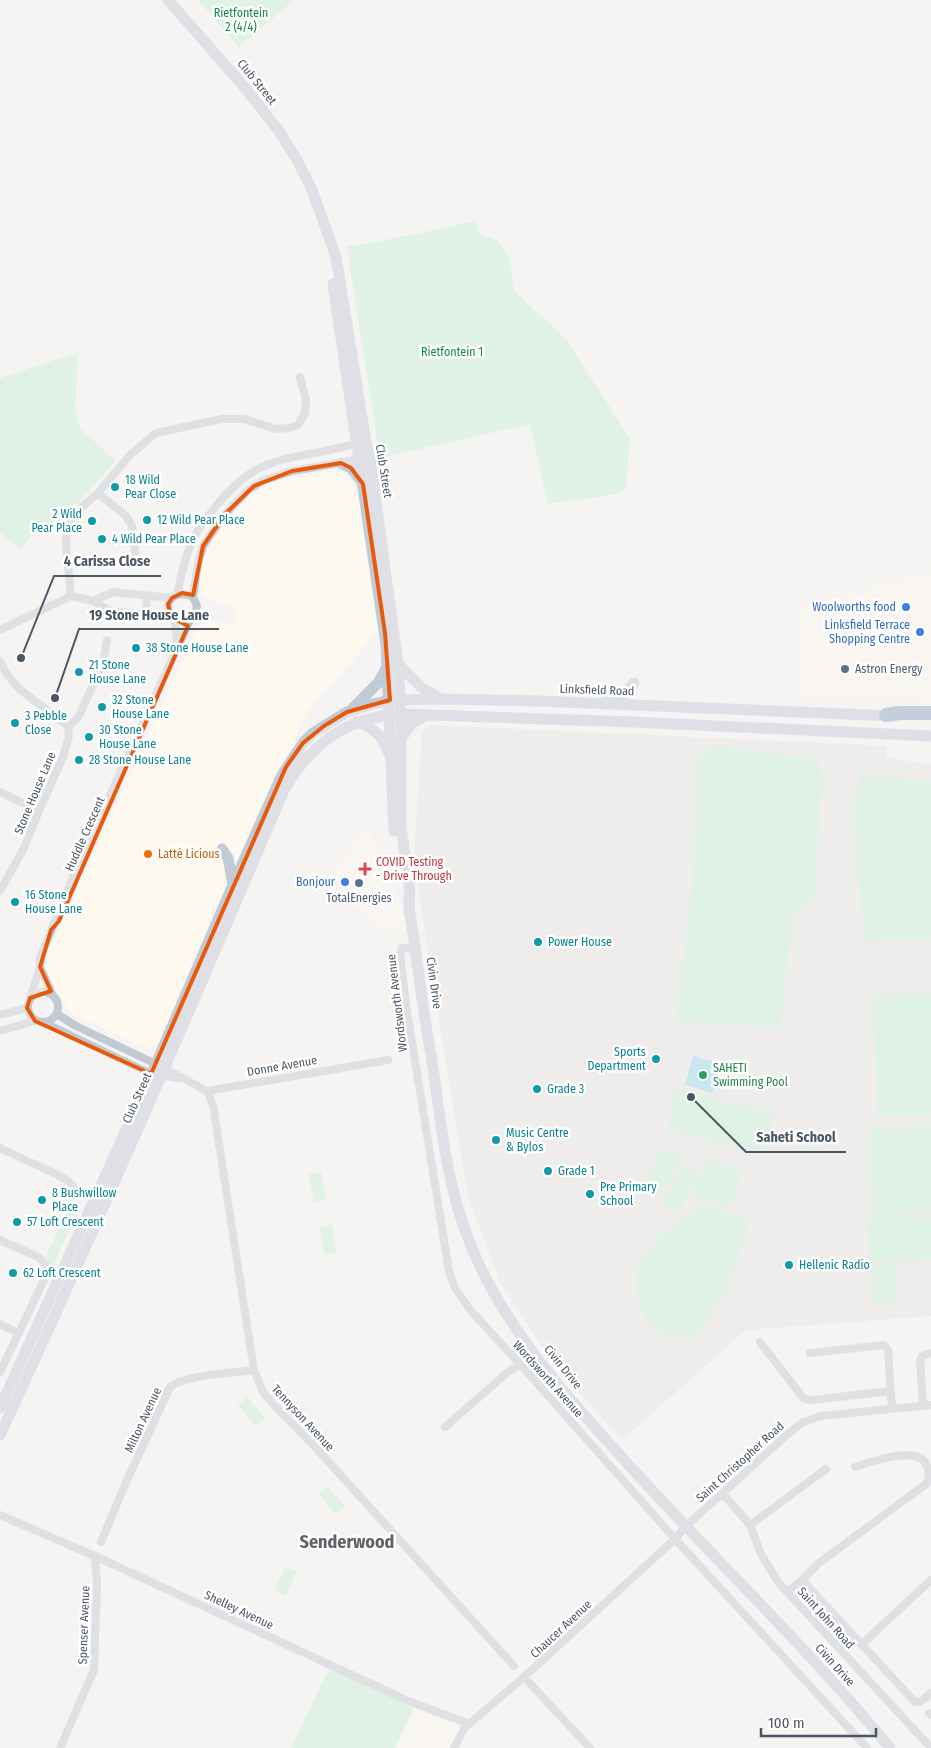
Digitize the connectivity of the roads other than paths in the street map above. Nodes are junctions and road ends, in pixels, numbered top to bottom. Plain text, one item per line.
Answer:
1 (168, 0) edge
2 (300, 377) dead end
3 (361, 444) junction
4 (364, 459) junction
5 (341, 463) junction
6 (363, 484) junction
7 (98, 493) junction
8 (135, 552) dead end
9 (71, 596) junction
10 (147, 596) junction
11 (174, 596) junction
12 (193, 597) junction
13 (93, 601) junction
14 (146, 614) junction
15 (172, 618) junction
16 (190, 620) junction
17 (0, 630) edge
18 (107, 640) dead end
19 (177, 650) junction
20 (0, 661) edge
21 (393, 664) junction
22 (634, 683) dead end
23 (395, 700) junction
24 (443, 700) junction
25 (594, 704) junction
26 (347, 712) junction
27 (931, 713) edge
28 (395, 715) junction
29 (428, 715) junction
30 (886, 715) junction
31 (931, 718) edge
32 (357, 722) junction
33 (68, 726) junction
34 (931, 736) edge
35 (401, 739) junction
36 (391, 757) junction
37 (291, 769) junction
38 (0, 792) edge
39 (39, 811) junction
40 (222, 849) dead end
41 (233, 885) junction
42 (0, 891) edge
43 (408, 902) junction
44 (415, 949) junction
45 (40, 967) junction
46 (53, 996) junction
47 (30, 998) junction
48 (27, 1008) junction
49 (57, 1014) junction
50 (2, 1015) edge
51 (35, 1021) junction
52 (45, 1023) junction
53 (4, 1030) edge
54 (388, 1060) dead end
55 (159, 1071) junction
56 (207, 1091) junction
57 (0, 1148) edge
58 (76, 1189) dead end
59 (0, 1240) edge
60 (0, 1324) edge
61 (18, 1333) junction
62 (760, 1342) dead end
63 (810, 1353) dead end
64 (931, 1353) edge
65 (520, 1364) junction
66 (254, 1370) junction
67 (0, 1372) edge
68 (891, 1391) junction
69 (927, 1405) edge
70 (0, 1408) edge
71 (892, 1409) junction
72 (445, 1427) dead end
73 (0, 1435) edge
74 (855, 1467) dead end
75 (826, 1469) dead end
76 (722, 1493) junction
77 (0, 1515) edge
78 (750, 1525) junction
79 (685, 1526) junction
80 (674, 1539) junction
81 (101, 1542) dead end
82 (95, 1556) junction
83 (802, 1580) junction
84 (931, 1580) edge
85 (786, 1592) junction
86 (862, 1644) junction
87 (514, 1666) dead end
88 (524, 1677) junction
89 (931, 1692) edge
90 (469, 1724) junction
91 (60, 1748) edge
92 (454, 1748) edge
93 (590, 1748) edge
94 (867, 1748) edge
95 (890, 1748) edge
96 (931, 1748) edge

1 - 3 main road, Club Street
2 - 7 street
3 - 4 main road, Club Street
3 - 11 street
4 - 5 street
4 - 6 main road, Club Street
4 - 21 main road, Club Street
5 - 6 main road
5 - 12 street
6 - 21 main road, Club Street
7 - 8 street
7 - 9 street
9 - 13 street
9 - 17 street
10 - 11 street
10 - 13 street
10 - 14 street
11 - 12 street
11 - 15 street
12 - 16 street
13 - 14 street
14 - 15 street
15 - 16 street
15 - 19 street
16 - 19 street, Huddle Crescent
18 - 33 street
19 - 45 street, Huddle Crescent
20 - 33 street
21 - 23 main road, Club Street
21 - 24 main road
21 - 26 main road
22 - 25 main road
23 - 24 main road, Linksfield Road
23 - 26 main road, Linksfield Road
23 - 28 main road, Civin Drive
24 - 25 main road, Linksfield Road
25 - 30 main road, Linksfield Road
26 - 37 main road, Linksfield Road
27 - 30 highway
28 - 29 main road
28 - 32 main road
28 - 35 main road, Civin Drive
28 - 36 main road, Civin Drive
29 - 34 main road
29 - 35 main road
30 - 31 main road, Linksfield Road
32 - 36 main road
32 - 37 main road
33 - 39 street, Stone House Lane
35 - 43 main road, Civin Drive
36 - 43 main road, Civin Drive
37 - 41 main road, Club Street
37 - 55 main road, Club Street
38 - 39 street
39 - 42 street, Stone House Lane
40 - 41 main road
41 - 55 main road, Club Street
43 - 44 main road, Civin Drive
44 - 65 street, Wordsworth Avenue
44 - 79 main road, Civin Drive
45 - 46 street
45 - 47 street, Huddle Crescent
46 - 47 street
46 - 49 street
47 - 48 street
48 - 50 street
48 - 51 street
49 - 52 street
49 - 55 street
50 - 53 street
51 - 52 street
51 - 53 street
52 - 55 street
54 - 56 street, Donne Avenue
55 - 56 street
55 - 70 main road, Club Street
55 - 73 main road, Club Street
56 - 66 street, Tennyson Avenue
57 - 58 street
59 - 61 street
60 - 61 street
61 - 67 street
62 - 68 street
63 - 68 street
64 - 69 street
65 - 72 street
65 - 80 street, Wordsworth Avenue
66 - 81 street, Milton Avenue
66 - 87 street, Tennyson Avenue
68 - 71 street
69 - 71 street, Saint Christopher Road
71 - 76 street, Saint Christopher Road
74 - 83 street
75 - 78 street
76 - 78 street, Saint John Road
76 - 79 street, Saint Christopher Road
77 - 82 street, Shelley Avenue
78 - 85 street, Saint John Road
79 - 80 street, Chaucer Avenue
79 - 95 main road, Civin Drive
80 - 88 street, Chaucer Avenue
80 - 94 street, Wordsworth Avenue
82 - 90 street, Shelley Avenue
82 - 91 street, Spenser Avenue
83 - 85 street
83 - 86 street
84 - 86 street
85 - 96 street, Saint John Road
86 - 89 street
88 - 90 street, Chaucer Avenue
88 - 93 street
90 - 92 street, Chaucer Avenue

